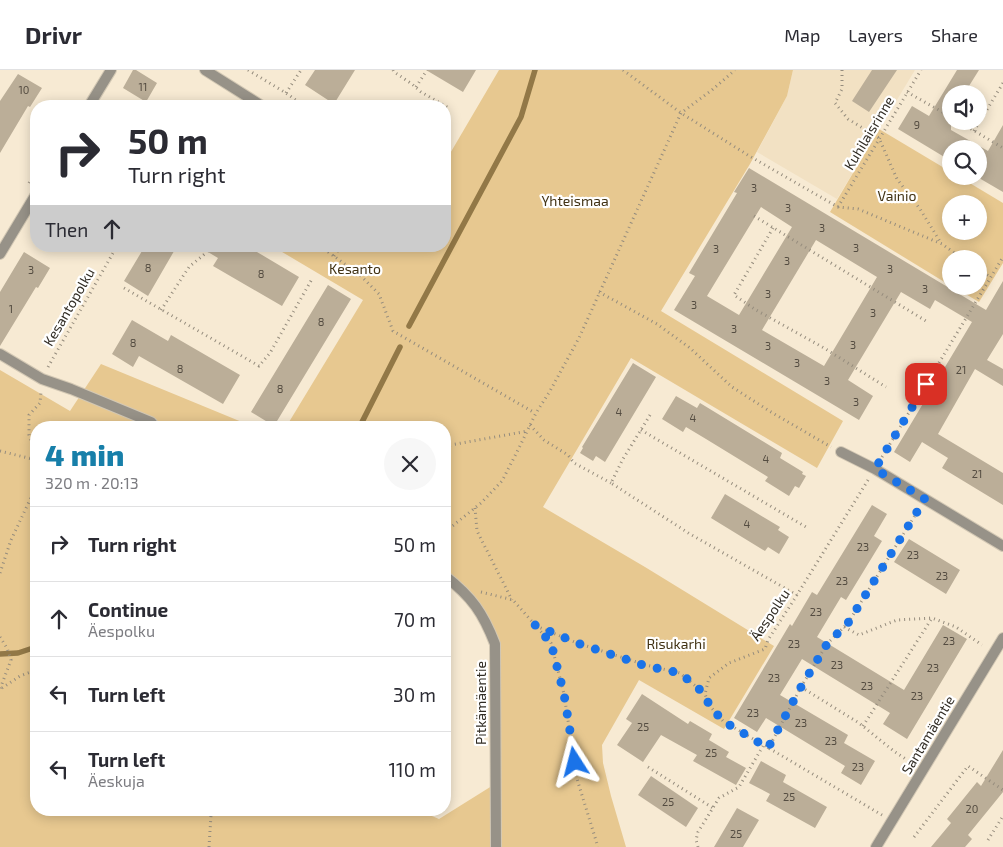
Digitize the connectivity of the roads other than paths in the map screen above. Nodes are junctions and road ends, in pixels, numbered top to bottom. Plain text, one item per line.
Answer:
1 (111, 70) edge
2 (204, 70) edge
3 (93, 100) edge
4 (252, 100) edge
5 (30, 204) edge
6 (0, 254) edge
7 (0, 354) edge
8 (149, 421) edge
9 (841, 452) road end
10 (1003, 546) edge
11 (451, 581) edge
12 (1003, 638) edge
13 (496, 847) edge
14 (876, 847) edge

1 - 3 street
2 - 4 street
5 - 6 street
7 - 8 street
9 - 10 street
11 - 13 street, Pitkämäentie
12 - 14 street, Santamäentie

